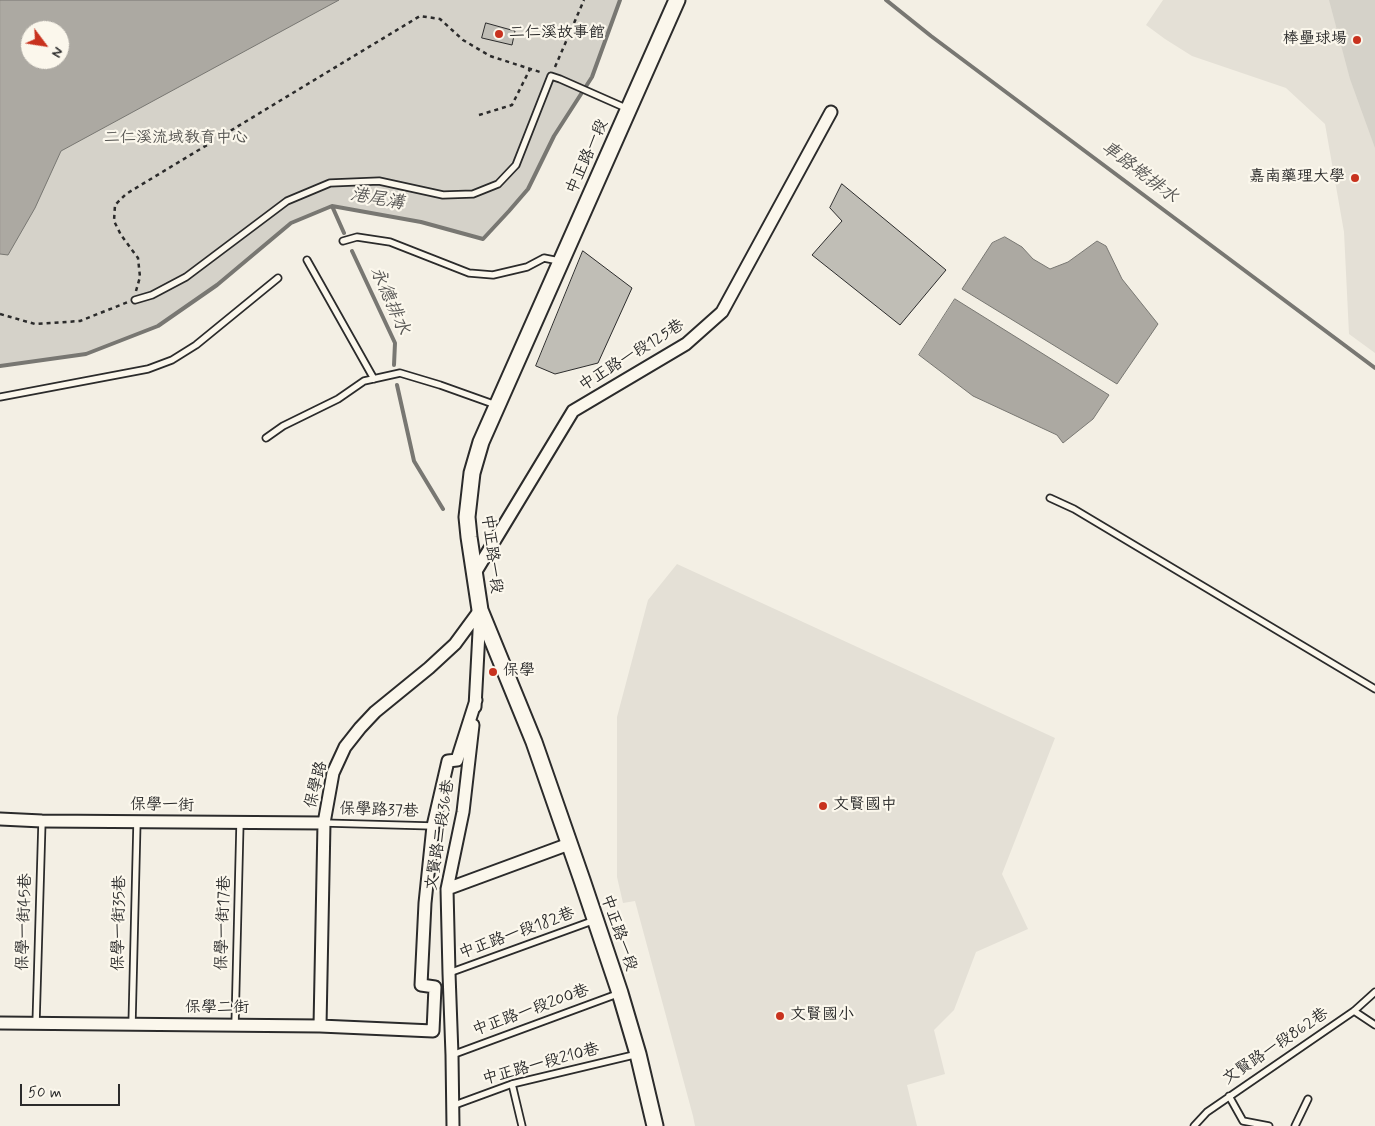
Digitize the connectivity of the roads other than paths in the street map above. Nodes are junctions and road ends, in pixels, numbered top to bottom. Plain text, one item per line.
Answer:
1 (677, 0) edge
2 (628, 109) junction
3 (831, 112) dead end
4 (343, 241) dead end
5 (307, 260) dead end
6 (561, 261) junction
7 (278, 278) dead end
8 (134, 300) road end
9 (374, 379) junction
10 (0, 397) edge
11 (498, 406) junction
12 (266, 438) dead end
13 (1050, 498) dead end
14 (475, 573) junction
15 (480, 610) junction
16 (1375, 689) edge
17 (476, 700) junction
18 (0, 819) edge
19 (42, 821) junction
20 (137, 822) junction
21 (240, 822) junction
22 (324, 823) junction
23 (432, 826) junction
24 (570, 844) junction
25 (447, 889) junction
26 (595, 920) junction
27 (449, 973) junction
28 (1375, 992) edge
29 (620, 994) junction
30 (1354, 1011) junction
31 (0, 1023) edge
32 (36, 1024) junction
33 (132, 1024) junction
34 (1375, 1024) edge
35 (235, 1025) junction
36 (320, 1026) junction
37 (638, 1054) junction
38 (452, 1055) junction
39 (512, 1084) junction
40 (1229, 1096) junction
41 (1308, 1099) dead end
42 (452, 1106) junction
43 (453, 1126) edge
44 (522, 1126) edge
45 (655, 1126) edge
46 (1194, 1126) edge
47 (1269, 1126) edge
48 (1294, 1126) edge

1 - 2 main road, 中正路一段
2 - 6 main road, 中正路一段
2 - 8 lane
3 - 14 street, 中正路一段125巷
4 - 6 lane
5 - 9 lane
6 - 11 main road, 中正路一段
7 - 10 lane
9 - 11 lane
9 - 12 lane
11 - 14 main road, 中正路一段
13 - 16 lane
14 - 15 main road, 中正路一段
15 - 17 street, 文賢路二段36巷
15 - 22 street, 保學路
15 - 24 main road, 中正路一段
17 - 23 street
17 - 25 street, 文賢路二段36巷
18 - 19 street, 保學一街
19 - 20 street, 保學一街
19 - 32 lane, 保學一街45巷
20 - 21 street, 保學一街
20 - 33 lane, 保學一街35巷
21 - 22 street, 保學一街
21 - 35 lane, 保學一街17巷
22 - 23 lane, 保學路37巷
22 - 36 street, 保學路
23 - 36 street, 保學二街
24 - 25 street
24 - 26 main road, 中正路一段
25 - 27 street, 文賢路二段36巷
26 - 27 lane, 中正路一段182巷
26 - 29 main road, 中正路一段
27 - 38 street, 文賢路二段36巷
28 - 30 lane, 文賢路一段862巷
29 - 37 main road, 中正路一段
29 - 38 lane, 中正路一段200巷
30 - 34 lane
30 - 40 lane, 文賢路一段862巷
31 - 32 street, 保學二街
32 - 33 street, 保學二街
33 - 35 street, 保學二街
35 - 36 street, 保學二街
37 - 39 lane, 中正路一段210巷
37 - 45 main road, 中正路一段
38 - 42 street, 文賢路二段36巷
39 - 42 lane, 中正路一段210巷
39 - 44 lane
40 - 46 lane, 文賢路一段862巷
40 - 47 lane
41 - 48 lane
42 - 43 street, 文賢路二段36巷

